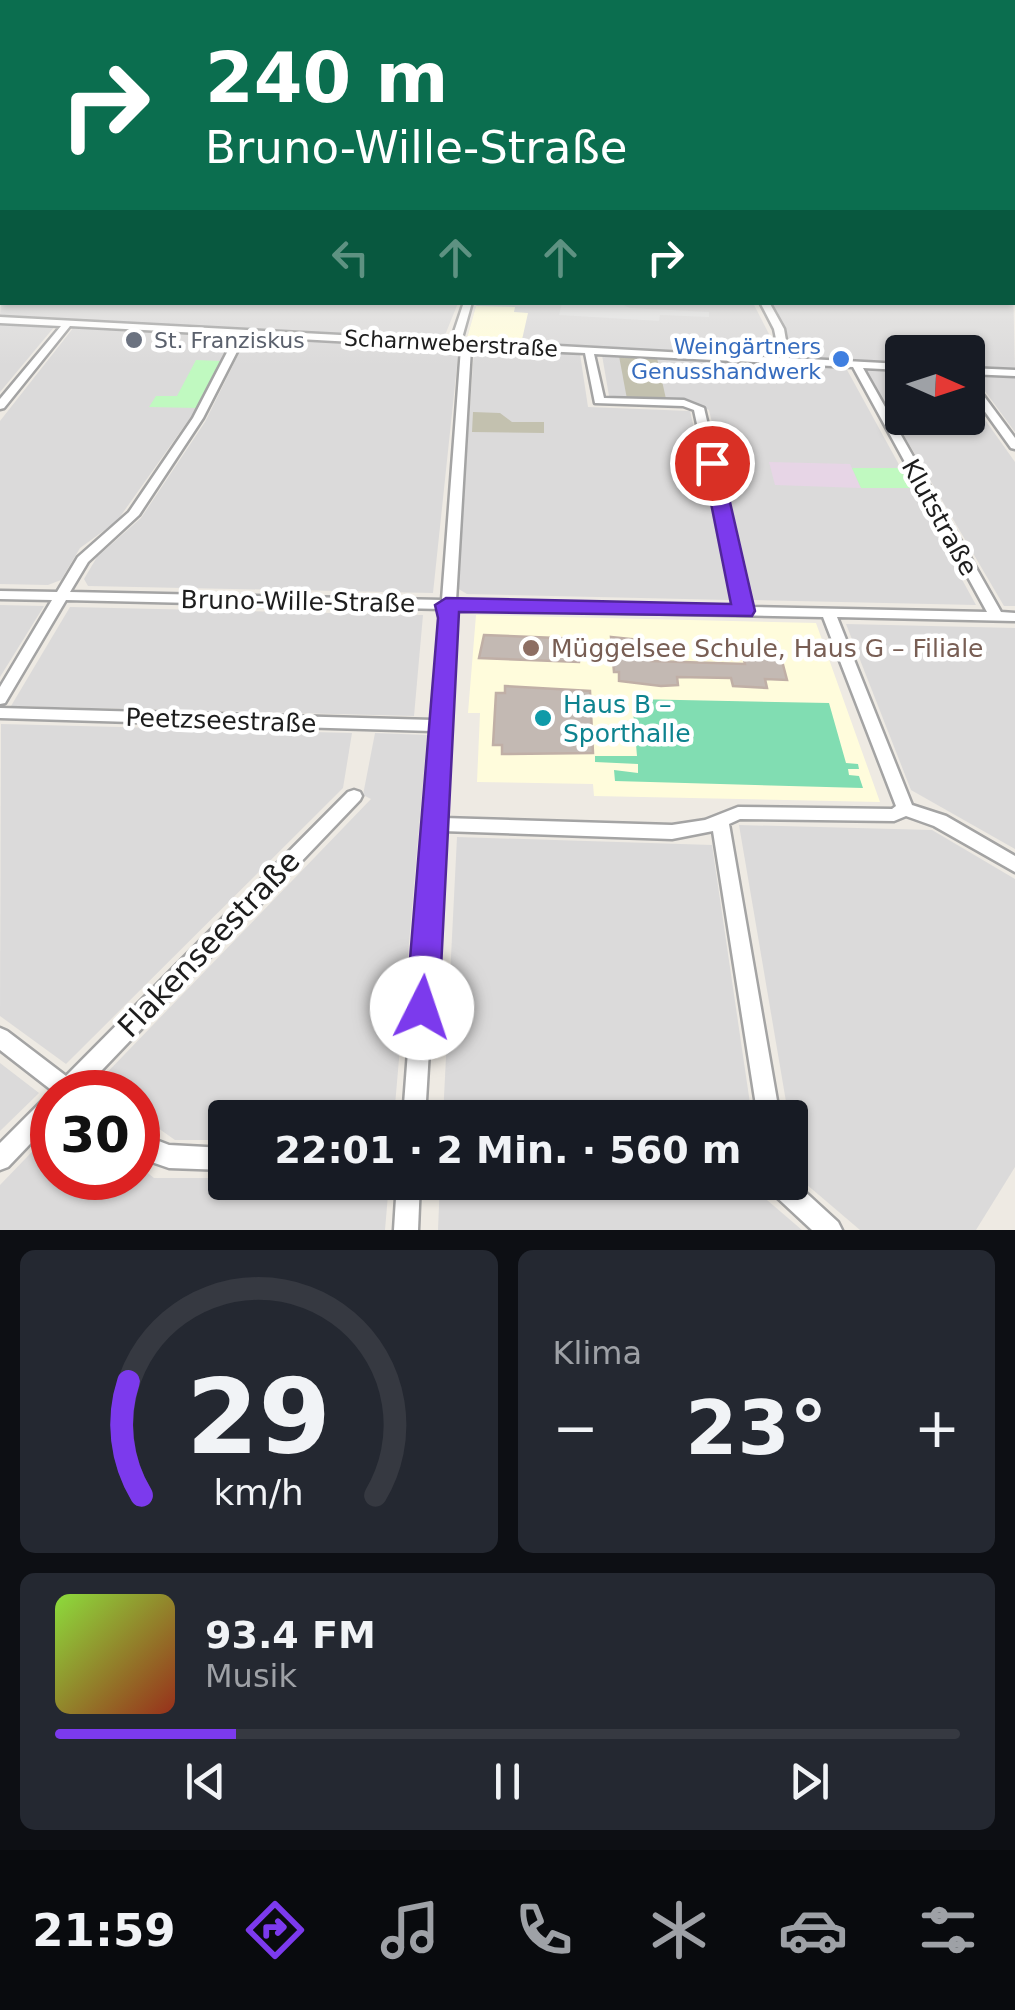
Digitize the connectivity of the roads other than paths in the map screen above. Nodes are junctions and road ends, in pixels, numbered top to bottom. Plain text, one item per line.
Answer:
1 (467, 305) edge
2 (766, 305) edge
3 (0, 320) edge
4 (68, 323) junction
5 (242, 332) junction
6 (461, 344) junction
7 (589, 351) junction
8 (785, 361) junction
9 (857, 365) junction
10 (885, 366) edge
11 (985, 372) edge
12 (1015, 374) edge
13 (985, 405) edge
14 (0, 406) edge
15 (1015, 446) edge
16 (0, 595) edge
17 (62, 596) junction
18 (446, 605) junction
19 (744, 611) junction
20 (828, 614) junction
21 (996, 616) junction
22 (1015, 617) edge
23 (0, 699) edge
24 (0, 713) edge
25 (443, 726) junction
26 (354, 796) dead end
27 (905, 809) junction
28 (720, 820) junction
29 (436, 824) junction
30 (1015, 865) edge
31 (0, 1038) edge
32 (36, 1070) edge
33 (88, 1070) edge
34 (415, 1100) edge
35 (766, 1100) edge
36 (30, 1129) edge
37 (160, 1156) edge
38 (0, 1159) edge
39 (208, 1159) edge
40 (408, 1200) edge
41 (797, 1200) edge
42 (406, 1230) edge
43 (830, 1230) edge

1 - 6 street
2 - 8 street
3 - 4 street, Scharnweberstraße
4 - 5 street, Scharnweberstraße
4 - 14 street
5 - 6 street, Scharnweberstraße
5 - 17 street
6 - 7 street, Scharnweberstraße
6 - 18 street
7 - 8 street, Scharnweberstraße
7 - 19 street
8 - 9 street, Scharnweberstraße
9 - 10 street, Scharnweberstraße
9 - 21 street, Klutstraße
11 - 12 street
13 - 15 street
16 - 17 street, Bruno-Wille-Straße
17 - 18 street, Bruno-Wille-Straße
17 - 23 street
18 - 19 street, Bruno-Wille-Straße
18 - 25 street
19 - 20 street, Bruno-Wille-Straße
20 - 21 street, Bruno-Wille-Straße
20 - 27 street
21 - 22 street, Bruno-Wille-Straße
24 - 25 street, Peetzseestraße
25 - 29 street
26 - 33 street, Flakenseestraße
27 - 28 street
27 - 30 street
28 - 29 street
28 - 35 street
29 - 34 street
31 - 32 street
36 - 38 street, Flakenseestraße
37 - 39 street
40 - 42 street
41 - 43 street

